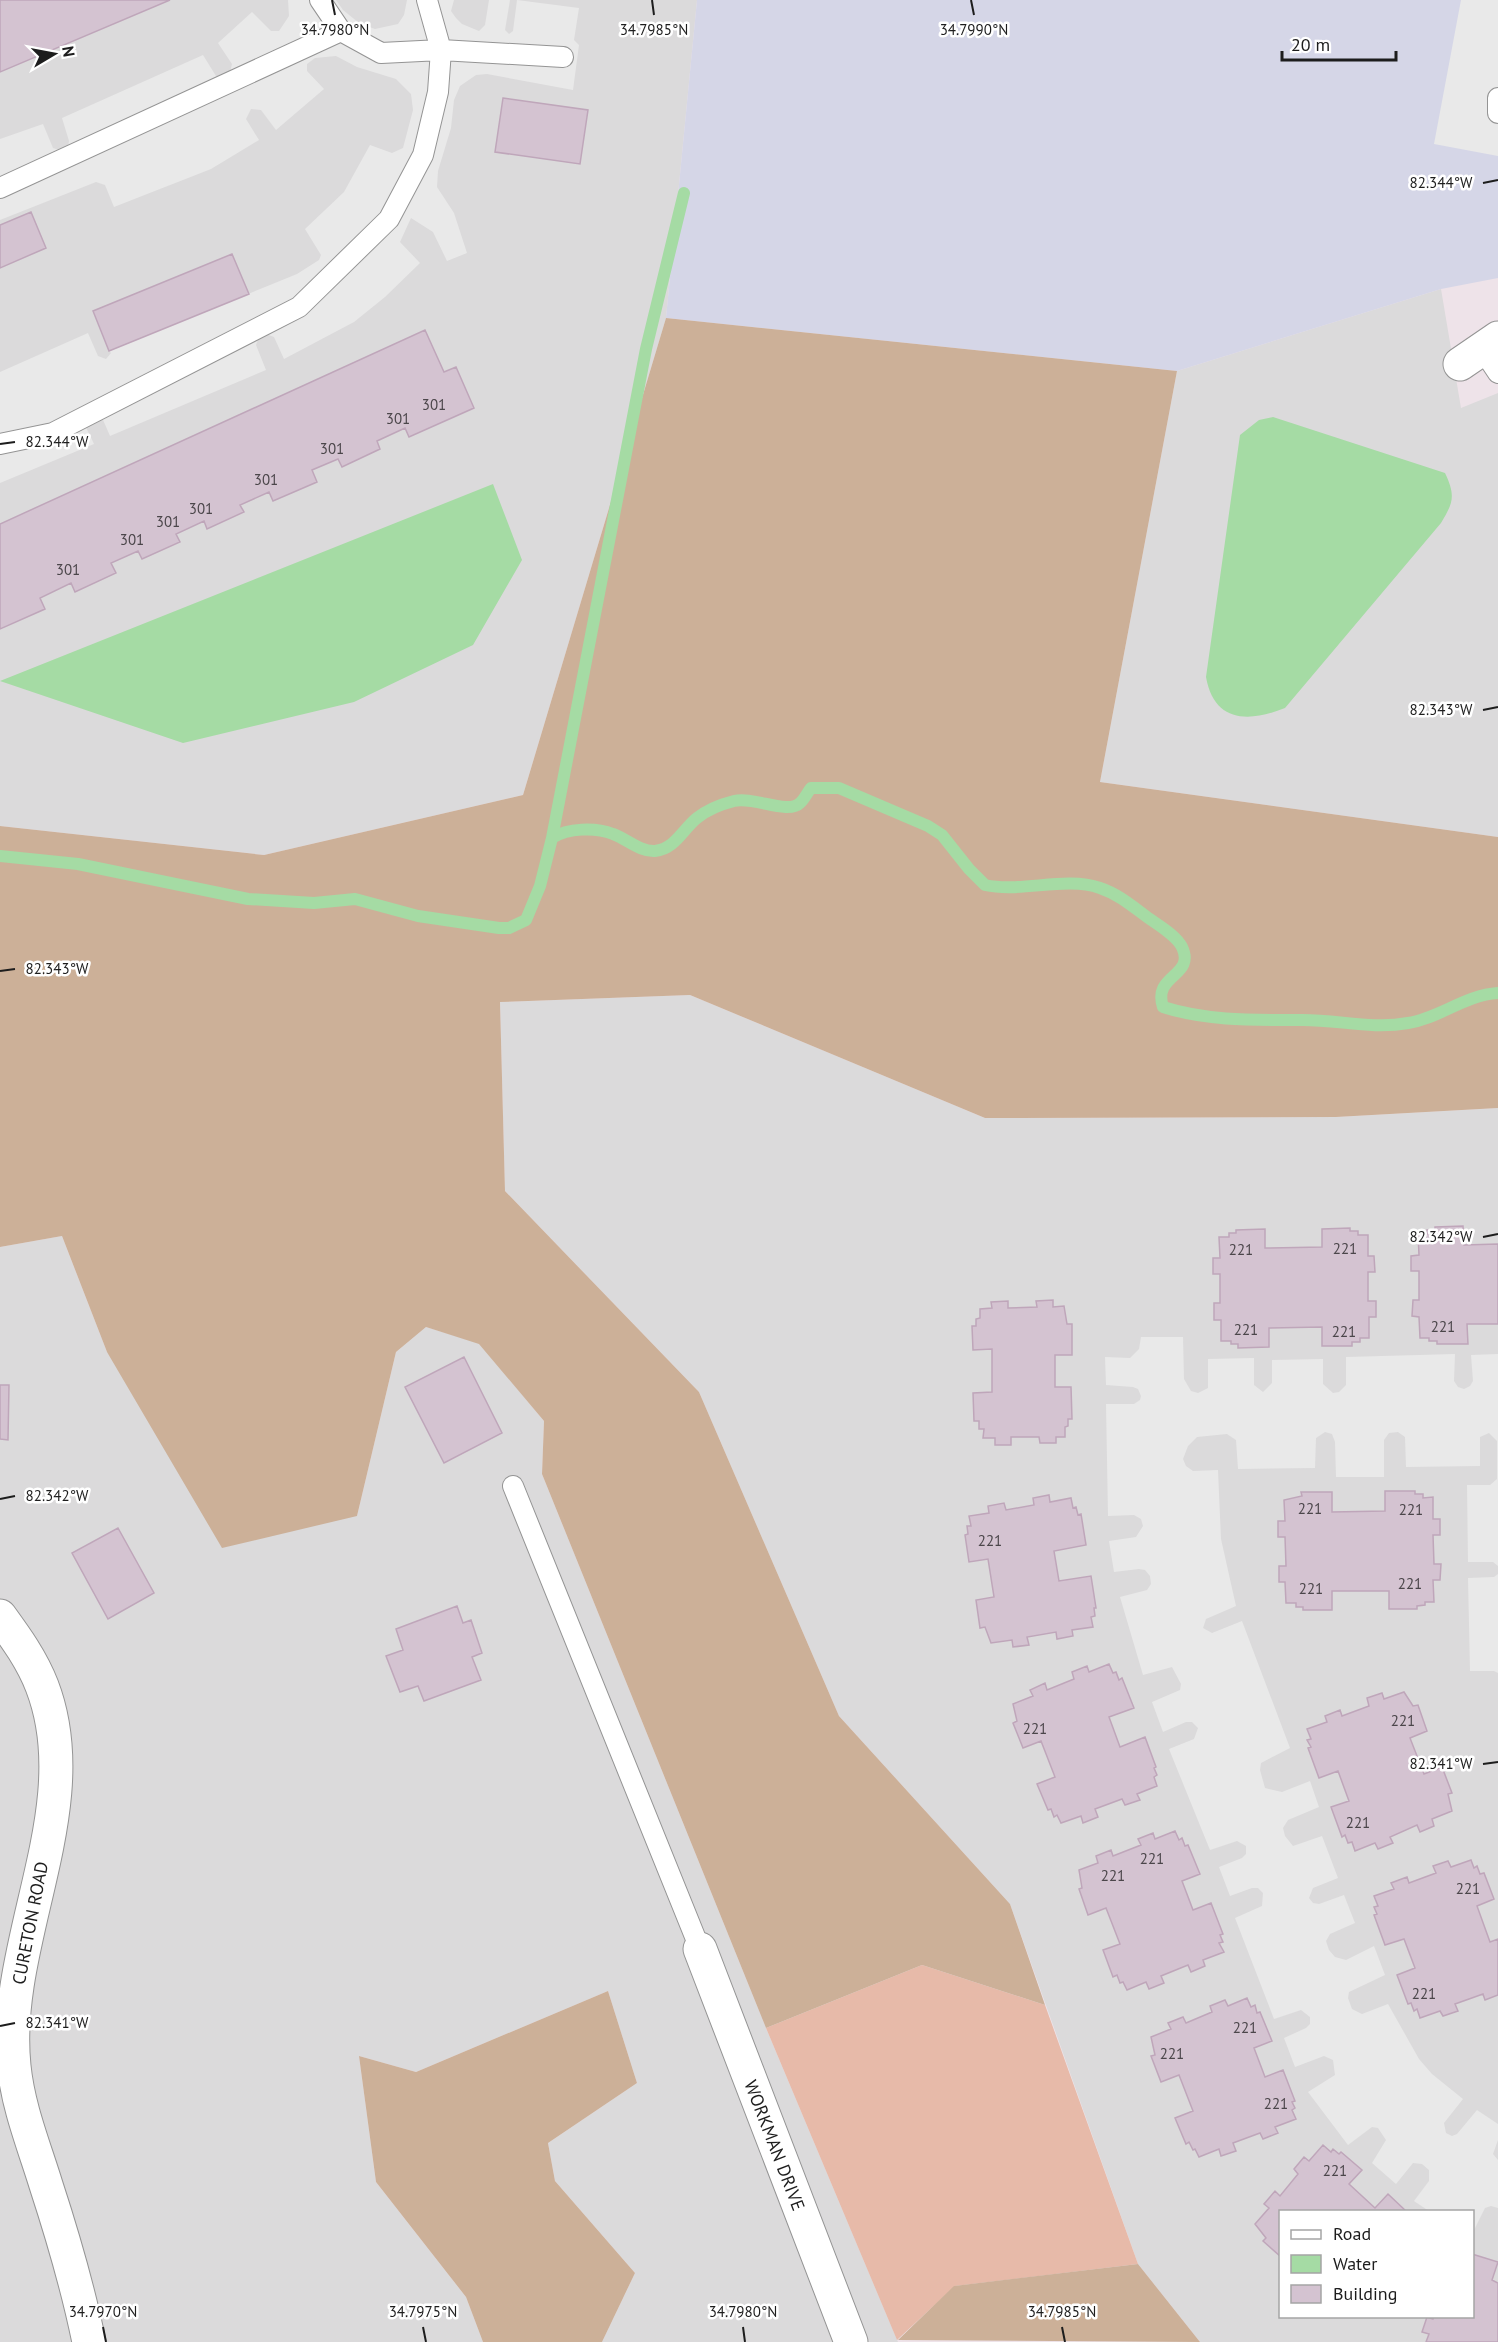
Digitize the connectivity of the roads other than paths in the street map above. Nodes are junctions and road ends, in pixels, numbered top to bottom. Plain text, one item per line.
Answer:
1 (320, 0) edge
2 (427, 0) edge
3 (341, 31) junction
4 (441, 50) junction
5 (563, 57) dead end
6 (1498, 98) edge
7 (1498, 113) edge
8 (0, 188) edge
9 (0, 444) edge
10 (513, 1486) dead end
11 (0, 1616) edge
12 (700, 1949) joint
13 (89, 2342) edge
14 (851, 2342) edge

1 - 3 lane
2 - 4 lane
3 - 4 lane
3 - 8 lane
4 - 5 lane
4 - 9 lane
6 - 7 lane
10 - 12 lane
11 - 13 street, CURETON ROAD
12 - 14 street, WORKMAN DRIVE

